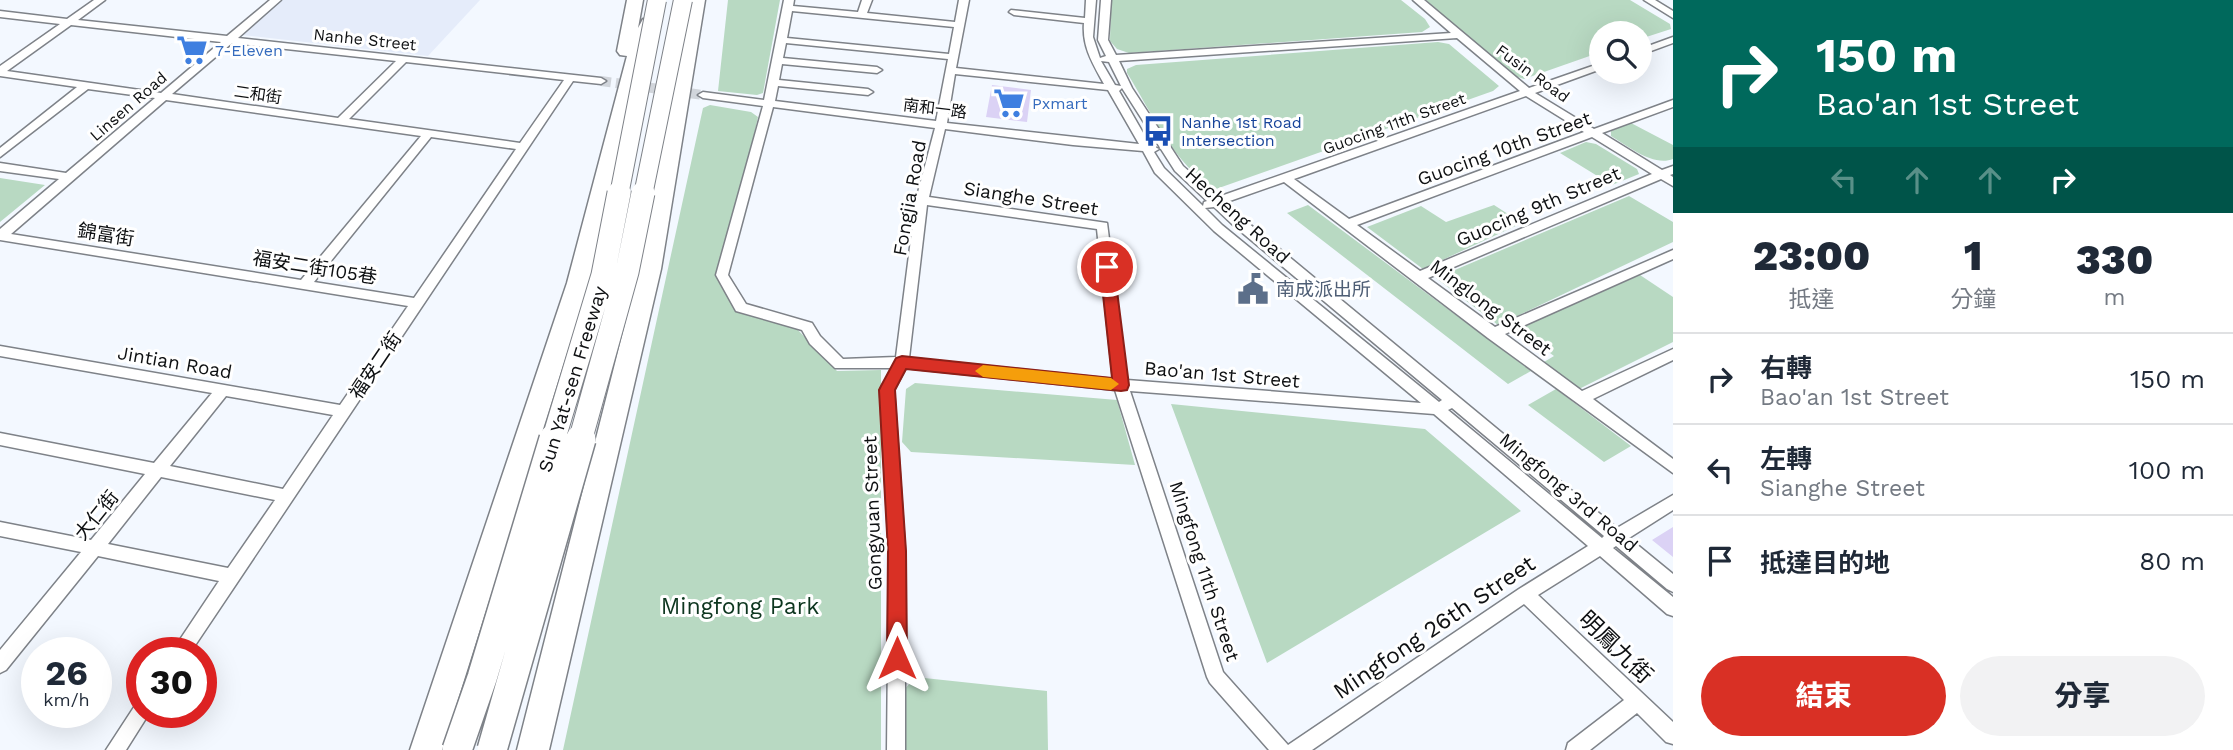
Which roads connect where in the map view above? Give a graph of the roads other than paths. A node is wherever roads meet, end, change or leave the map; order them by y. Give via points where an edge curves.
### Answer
1 (100, 0) edge
2 (276, 0) edge
3 (697, 0) edge
4 (867, 0) edge
5 (964, 0) edge
6 (1091, 0) edge
7 (1106, 0) edge
8 (1418, 0) edge
9 (1649, 0) edge
10 (649, 2) edge
11 (789, 4) edge
12 (681, 9) edge
13 (1014, 12) dead end
14 (0, 14) edge
15 (862, 14) junction
16 (1673, 15) edge
17 (1090, 21) junction
18 (69, 22) junction
19 (958, 25) junction
20 (1457, 35) junction
21 (229, 40) junction
22 (782, 40) junction
23 (1673, 40) edge
24 (1652, 48) edge
25 (953, 57) junction
26 (404, 59) junction
27 (1095, 60) junction
28 (1112, 60) junction
29 (778, 61) junction
30 (877, 70) dead end
31 (1589, 70) edge
32 (951, 71) junction
33 (0, 72) edge
34 (570, 78) junction
35 (601, 81) tunnel mouth
36 (773, 82) junction
37 (86, 85) junction
38 (1110, 88) junction
39 (1127, 88) junction
40 (868, 92) dead end
41 (1527, 92) junction
42 (703, 95) tunnel mouth
43 (163, 96) junction
44 (769, 103) junction
45 (1673, 103) edge
46 (345, 122) junction
47 (941, 124) junction
48 (429, 134) junction
49 (1593, 134) junction
50 (524, 147) junction
51 (1163, 147) junction
52 (1147, 150) junction
53 (0, 153) edge
54 (0, 166) edge
55 (1667, 173) edge
56 (69, 177) junction
57 (1286, 178) junction
58 (1673, 182) edge
59 (922, 200) junction
60 (1216, 203) junction
61 (1196, 208) junction
62 (1348, 224) junction
63 (0, 236) edge
64 (1673, 254) edge
65 (206, 269) joint
66 (650, 269) junction
67 (1418, 277) junction
68 (304, 285) junction
69 (418, 303) junction
70 (1493, 334) junction
71 (0, 351) edge
72 (1673, 354) edge
73 (902, 362) junction
74 (1121, 385) junction
75 (223, 390) junction
76 (1582, 398) junction
77 (1453, 402) junction
78 (1437, 408) junction
79 (344, 411) junction
80 (0, 439) edge
81 (1673, 467) edge
82 (160, 470) junction
83 (287, 496) junction
84 (1673, 502) edge
85 (0, 529) edge
86 (1616, 536) junction
87 (97, 547) junction
88 (1601, 547) junction
89 (233, 576) junction
90 (1673, 584) edge
91 (1525, 594) junction
92 (1673, 608) edge
93 (565, 617) junction
94 (191, 637) edge
95 (0, 664) edge
96 (1637, 701) junction
97 (130, 728) edge
98 (1673, 735) edge
99 (115, 750) edge
100 (426, 750) edge
101 (457, 750) edge
102 (492, 750) edge
103 (515, 750) edge
104 (533, 750) edge
105 (896, 750) edge
106 (1280, 750) edge
107 (1296, 750) edge
108 (1575, 750) edge

1 - 18 street
2 - 21 street, Linsen Road
3 - 66 highway
4 - 15 street
5 - 19 street, Fongjia Road
6 - 17 street, Hecheng Road
7 - 28 street, Hecheng Road via 1103,40
8 - 20 street, Fusin Road
9 - 16 street
10 - 100 highway via 578,283
10 - 101 highway, Sun Yat-sen Freeway, bridge via 603,275
11 - 15 street
11 - 22 street, Bao'an 1st Street
12 - 66 highway via 683,46
12 - 102 highway, Sun Yat-sen Freeway, bridge via 626,272
13 - 17 street
14 - 18 street, Nanhe Street
15 - 19 street
17 - 27 street, Hecheng Road via 1088,37
18 - 21 street, Nanhe Street
18 - 33 street
19 - 25 street, Fongjia Road
20 - 28 street
20 - 41 street, Fusin Road
21 - 26 street, Nanhe Street
21 - 43 street, Linsen Road
22 - 25 street
22 - 29 street, Bao'an 1st Street
23 - 24 street
25 - 32 street, Fongjia Road
26 - 34 street, Nanhe Street
26 - 46 street
27 - 28 street
27 - 38 street, Hecheng Road
28 - 39 street, Hecheng Road
29 - 30 street
29 - 36 street, Bao'an 1st Street
31 - 41 street, Guocing 11th Street
32 - 38 street
32 - 47 street, Fongjia Road
33 - 37 street, 二和街
34 - 35 street, Nanhe Street
34 - 50 street, 福安二街
36 - 40 street
36 - 44 street, Bao'an 1st Street
37 - 43 street, 二和街
37 - 53 street
38 - 39 street
38 - 52 street, Hecheng Road
39 - 51 street, Hecheng Road
41 - 49 street, Fusin Road
41 - 57 street, Guocing 11th Street
42 - 44 street, 南和一路
43 - 46 street, 二和街
43 - 56 street, Linsen Road
44 - 47 street, 南和一路
44 - 73 street, Bao'an 1st Street via 722,275 741,308 807,326 815,341 840,364
45 - 49 street, Guocing 10th Street
46 - 48 street, 二和街
47 - 52 street, 南和一路
47 - 59 street, Fongjia Road
48 - 50 street, 二和街
48 - 68 street
49 - 55 street, Fusin Road
49 - 62 street, Guocing 10th Street
50 - 69 street, 福安二街
51 - 52 street, 南和一路
51 - 60 street, Hecheng Road
52 - 61 street, Hecheng Road via 1159,170
54 - 56 street
55 - 58 street, Fusin Road
55 - 67 street, Guocing 9th Street
56 - 63 street, Linsen Road
57 - 60 street, Guocing 11th Street
57 - 62 street, Minglong Street
59 - 73 street, Fongjia Road
59 - 74 street, Sianghe Street via 1103,226
60 - 61 street, Guocing 11th Street
60 - 77 street, Hecheng Road
61 - 78 street, Hecheng Road
62 - 67 street, Minglong Street
63 - 65 street, 錦富街
64 - 70 street
65 - 68 street, 福安二街105巷
66 - 93 highway
67 - 70 street, Minglong Street
68 - 69 street, 福安二街105巷
69 - 79 street, 福安二街
70 - 76 street, Minglong Street
71 - 75 street, Jintian Road
72 - 76 street
73 - 74 street, Bao'an 1st Street
73 - 105 street, Gongyuan Street via 887,390 897,551
74 - 78 street, Bao'an 1st Street
74 - 106 street, Mingfong 11th Street via 1216,677
75 - 79 street, Jintian Road
75 - 82 street, 大仁街
76 - 81 street, Minglong Street
77 - 78 street, Bao'an 1st Street
77 - 86 street, Mingfong 3rd Road
78 - 88 street, Mingfong 3rd Road
79 - 83 street, 福安二街
80 - 82 street
82 - 83 street
82 - 87 street, 大仁街
83 - 89 street, 福安二街
84 - 86 street, Mingfong 26th Street
85 - 87 street
86 - 88 street, Mingfong 26th Street
86 - 90 street, Mingfong 3rd Road
87 - 89 street
87 - 95 street, 大仁街
88 - 91 street, Mingfong 26th Street
88 - 92 street, Mingfong 3rd Road
89 - 94 street, 福安二街
91 - 96 street, 明鳳九街
91 - 107 street, Mingfong 26th Street
93 - 103 highway
93 - 104 highway
96 - 98 street, 明鳳九街
96 - 108 street
97 - 99 street

